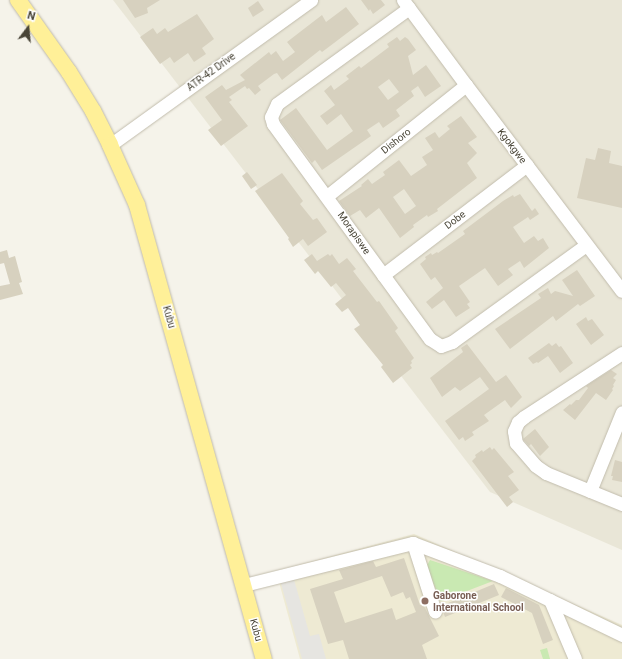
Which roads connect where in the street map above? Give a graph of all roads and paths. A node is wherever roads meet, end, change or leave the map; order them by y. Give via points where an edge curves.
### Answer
1 (18, 0) edge
2 (309, 0) edge
3 (406, 4) edge
4 (466, 85) junction
5 (110, 145) junction
6 (527, 166) junction
7 (327, 196) junction
8 (586, 245) junction
9 (383, 275) junction
10 (622, 291) edge
11 (622, 353) edge
12 (622, 412) edge
13 (590, 491) junction
14 (622, 504) edge
15 (413, 544) junction
16 (244, 585) junction
17 (550, 600) junction
18 (435, 612) dead end
19 (622, 635) edge
20 (264, 659) edge
21 (575, 659) edge

1 - 5 main road, Kubu via 69,72
2 - 5 street, ATR-42 Drive
3 - 4 street, Kgokgwe
3 - 7 street, Morapiswe via 274,108 271,117 273,124
4 - 6 street, Kgokgwe
4 - 7 street, Dishoro
5 - 16 main road, Kubu via 137,205
6 - 8 street, Kgokgwe
6 - 9 street, Dobe
7 - 9 street, Morapiswe
8 - 9 street, Morapiswe via 452,342 441,346 430,339
8 - 10 street, Kgokgwe
11 - 13 street via 524,417 518,422 514,432 516,443 536,466 546,473
12 - 13 street
13 - 14 street
15 - 16 street
15 - 17 street via 500,576
15 - 18 street
16 - 20 main road, Kubu
17 - 19 street
17 - 21 street

